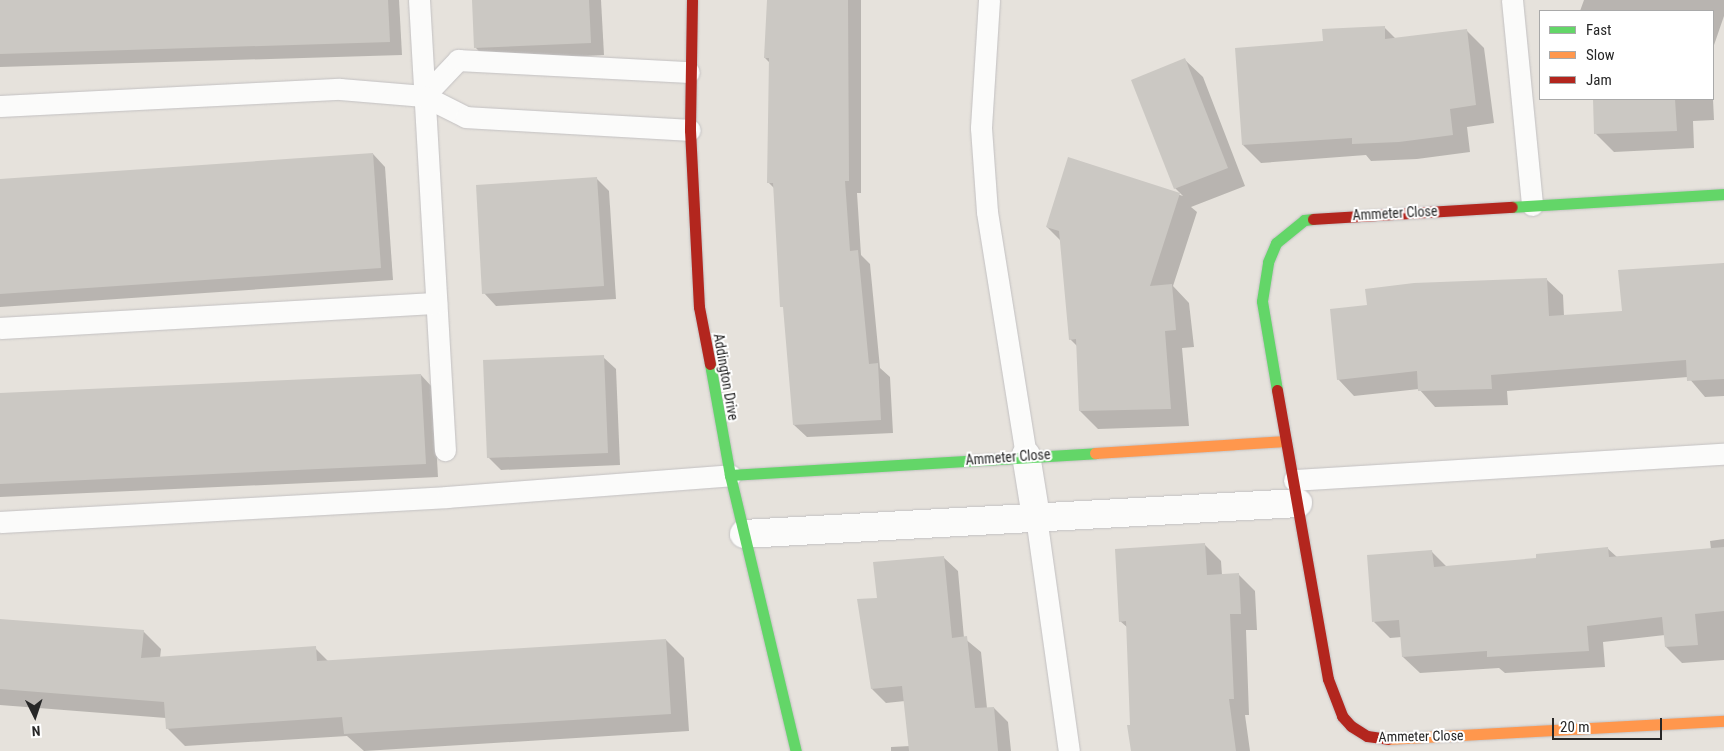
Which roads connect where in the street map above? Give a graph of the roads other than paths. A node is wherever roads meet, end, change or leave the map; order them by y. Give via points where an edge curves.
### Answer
1 (419, 0) edge
2 (692, 0) edge
3 (989, 0) edge
4 (1512, 0) edge
5 (689, 72) junction
6 (424, 96) junction
7 (0, 106) edge
8 (690, 130) junction
9 (1724, 194) edge
10 (1532, 205) junction
11 (436, 302) junction
12 (0, 328) edge
13 (1286, 441) junction
14 (445, 450) dead end
15 (1724, 454) edge
16 (1026, 455) junction
17 (730, 475) junction
18 (1296, 492) junction
19 (1036, 517) junction
20 (0, 522) edge
21 (744, 534) junction
22 (1724, 721) edge
23 (796, 751) edge
24 (1069, 751) edge

1 - 6 lane
2 - 5 street, Addington Drive
3 - 16 lane via 981,128 987,212
4 - 10 lane
5 - 6 lane via 458,60
5 - 8 street, Addington Drive
6 - 7 lane via 340,89
6 - 8 lane via 466,117
6 - 11 lane
8 - 17 street, Addington Drive via 699,307
9 - 10 street, Ammeter Close
10 - 13 street, Ammeter Close via 1322,217 1304,220 1287,231 1276,242 1268,262 1262,301
11 - 12 lane
11 - 14 lane
13 - 16 street, Ammeter Close
13 - 18 street, Ammeter Close
15 - 18 lane
16 - 17 street, Ammeter Close
16 - 19 street
17 - 20 lane via 448,497
17 - 21 street, Addington Drive
18 - 19 street
18 - 22 street, Ammeter Close via 1328,679 1342,716 1367,736 1408,739
19 - 21 street
19 - 24 lane
21 - 23 street, Addington Drive

